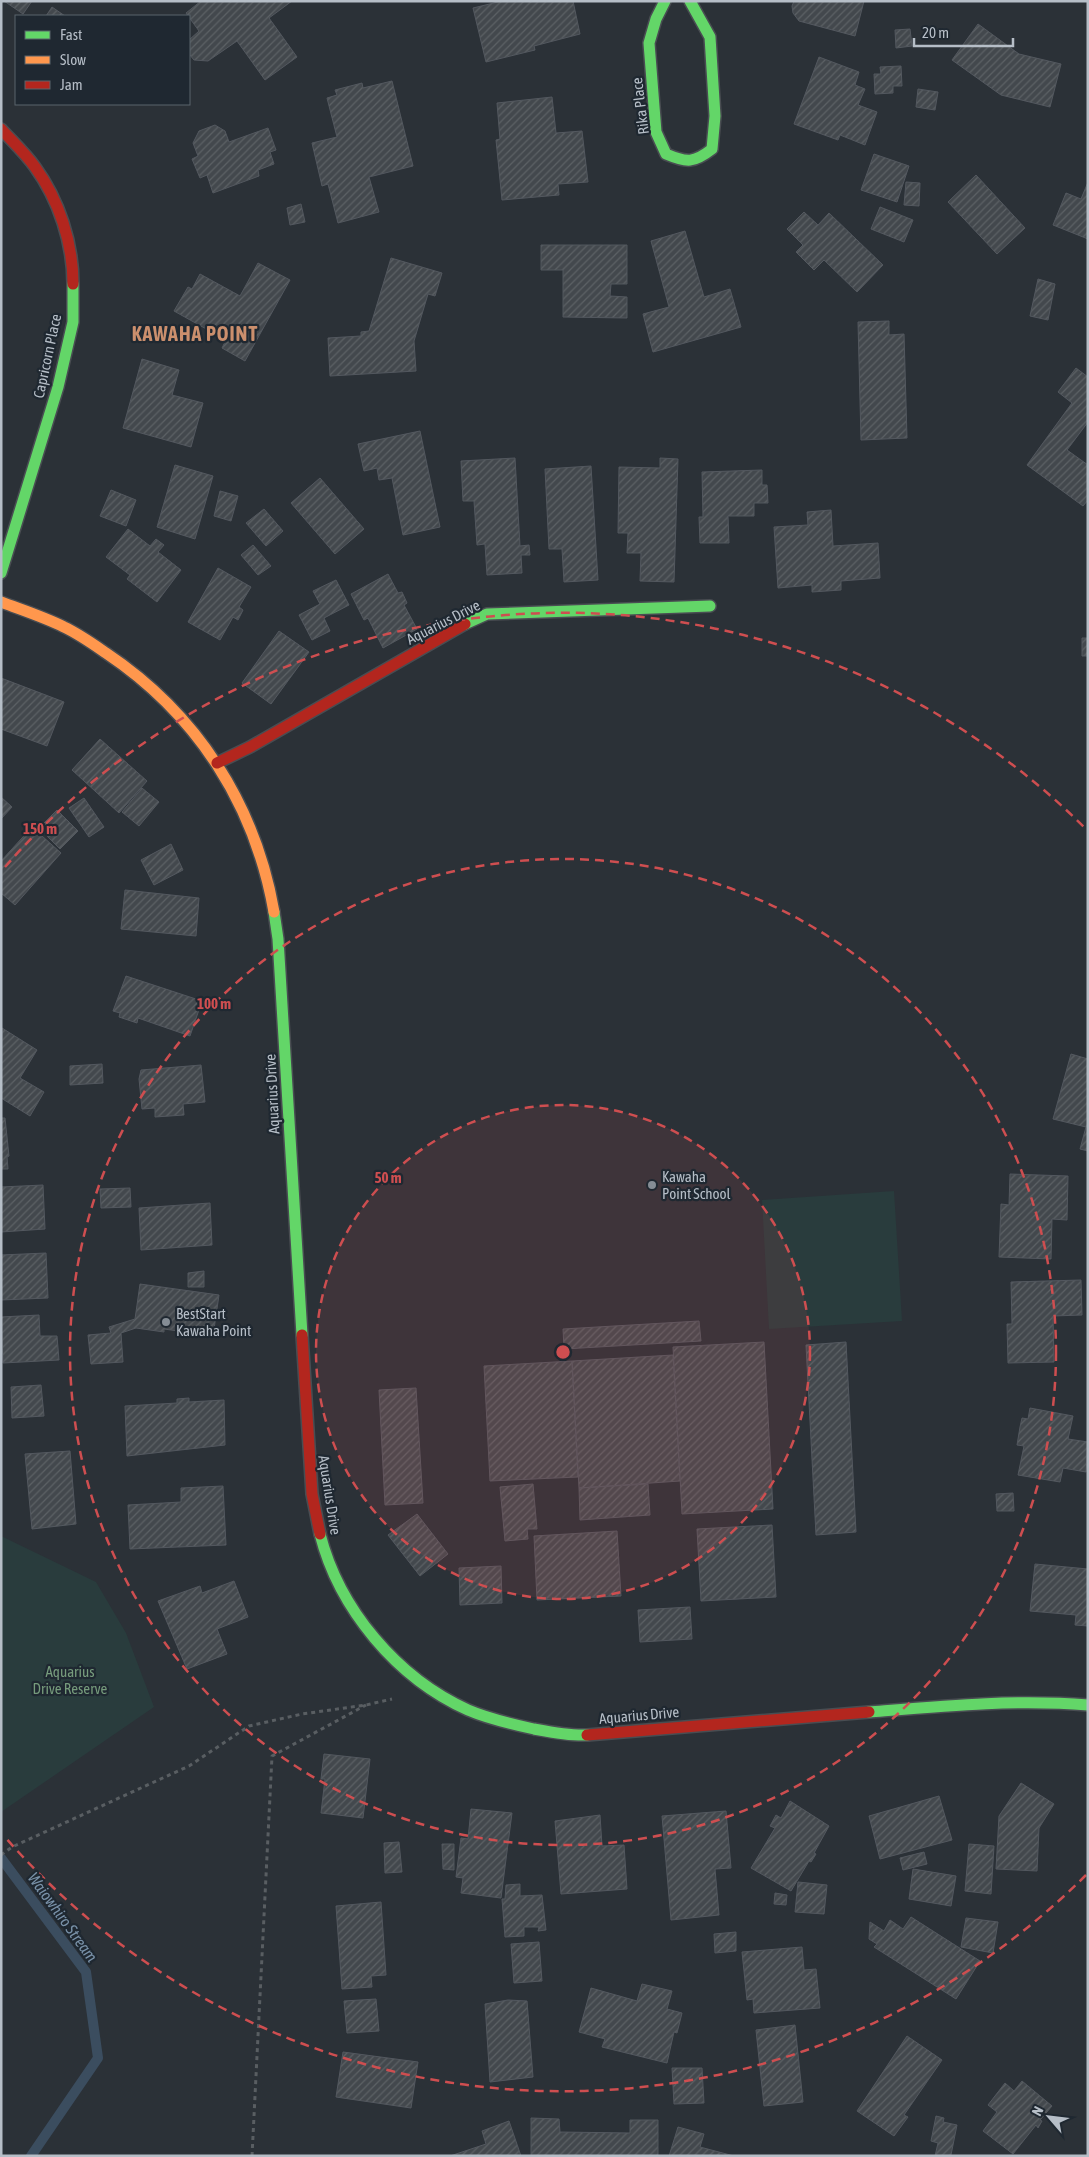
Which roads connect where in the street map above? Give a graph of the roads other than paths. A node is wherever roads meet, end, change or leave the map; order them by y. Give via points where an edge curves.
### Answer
1 (665, 1) edge
2 (690, 1) edge
3 (1, 130) edge
4 (1, 573) edge
5 (1, 602) edge
6 (710, 606) dead end
7 (216, 763) junction
8 (1088, 1705) edge

1 - 2 street, Rika Place via 649,43 656,132 666,154 684,161 698,160 712,149 715,116 710,37
3 - 4 street, Capricorn Place via 35,168 61,215 72,263 73,322 58,387
5 - 7 street, Aquarius Drive via 66,628 117,659 155,692
6 - 7 street, Aquarius Drive via 487,614
7 - 8 street, Aquarius Drive via 239,800 258,845 271,888 278,939 307,1443 320,1536 336,1578 356,1613 402,1667 459,1706 491,1719 532,1730 582,1735 972,1703

